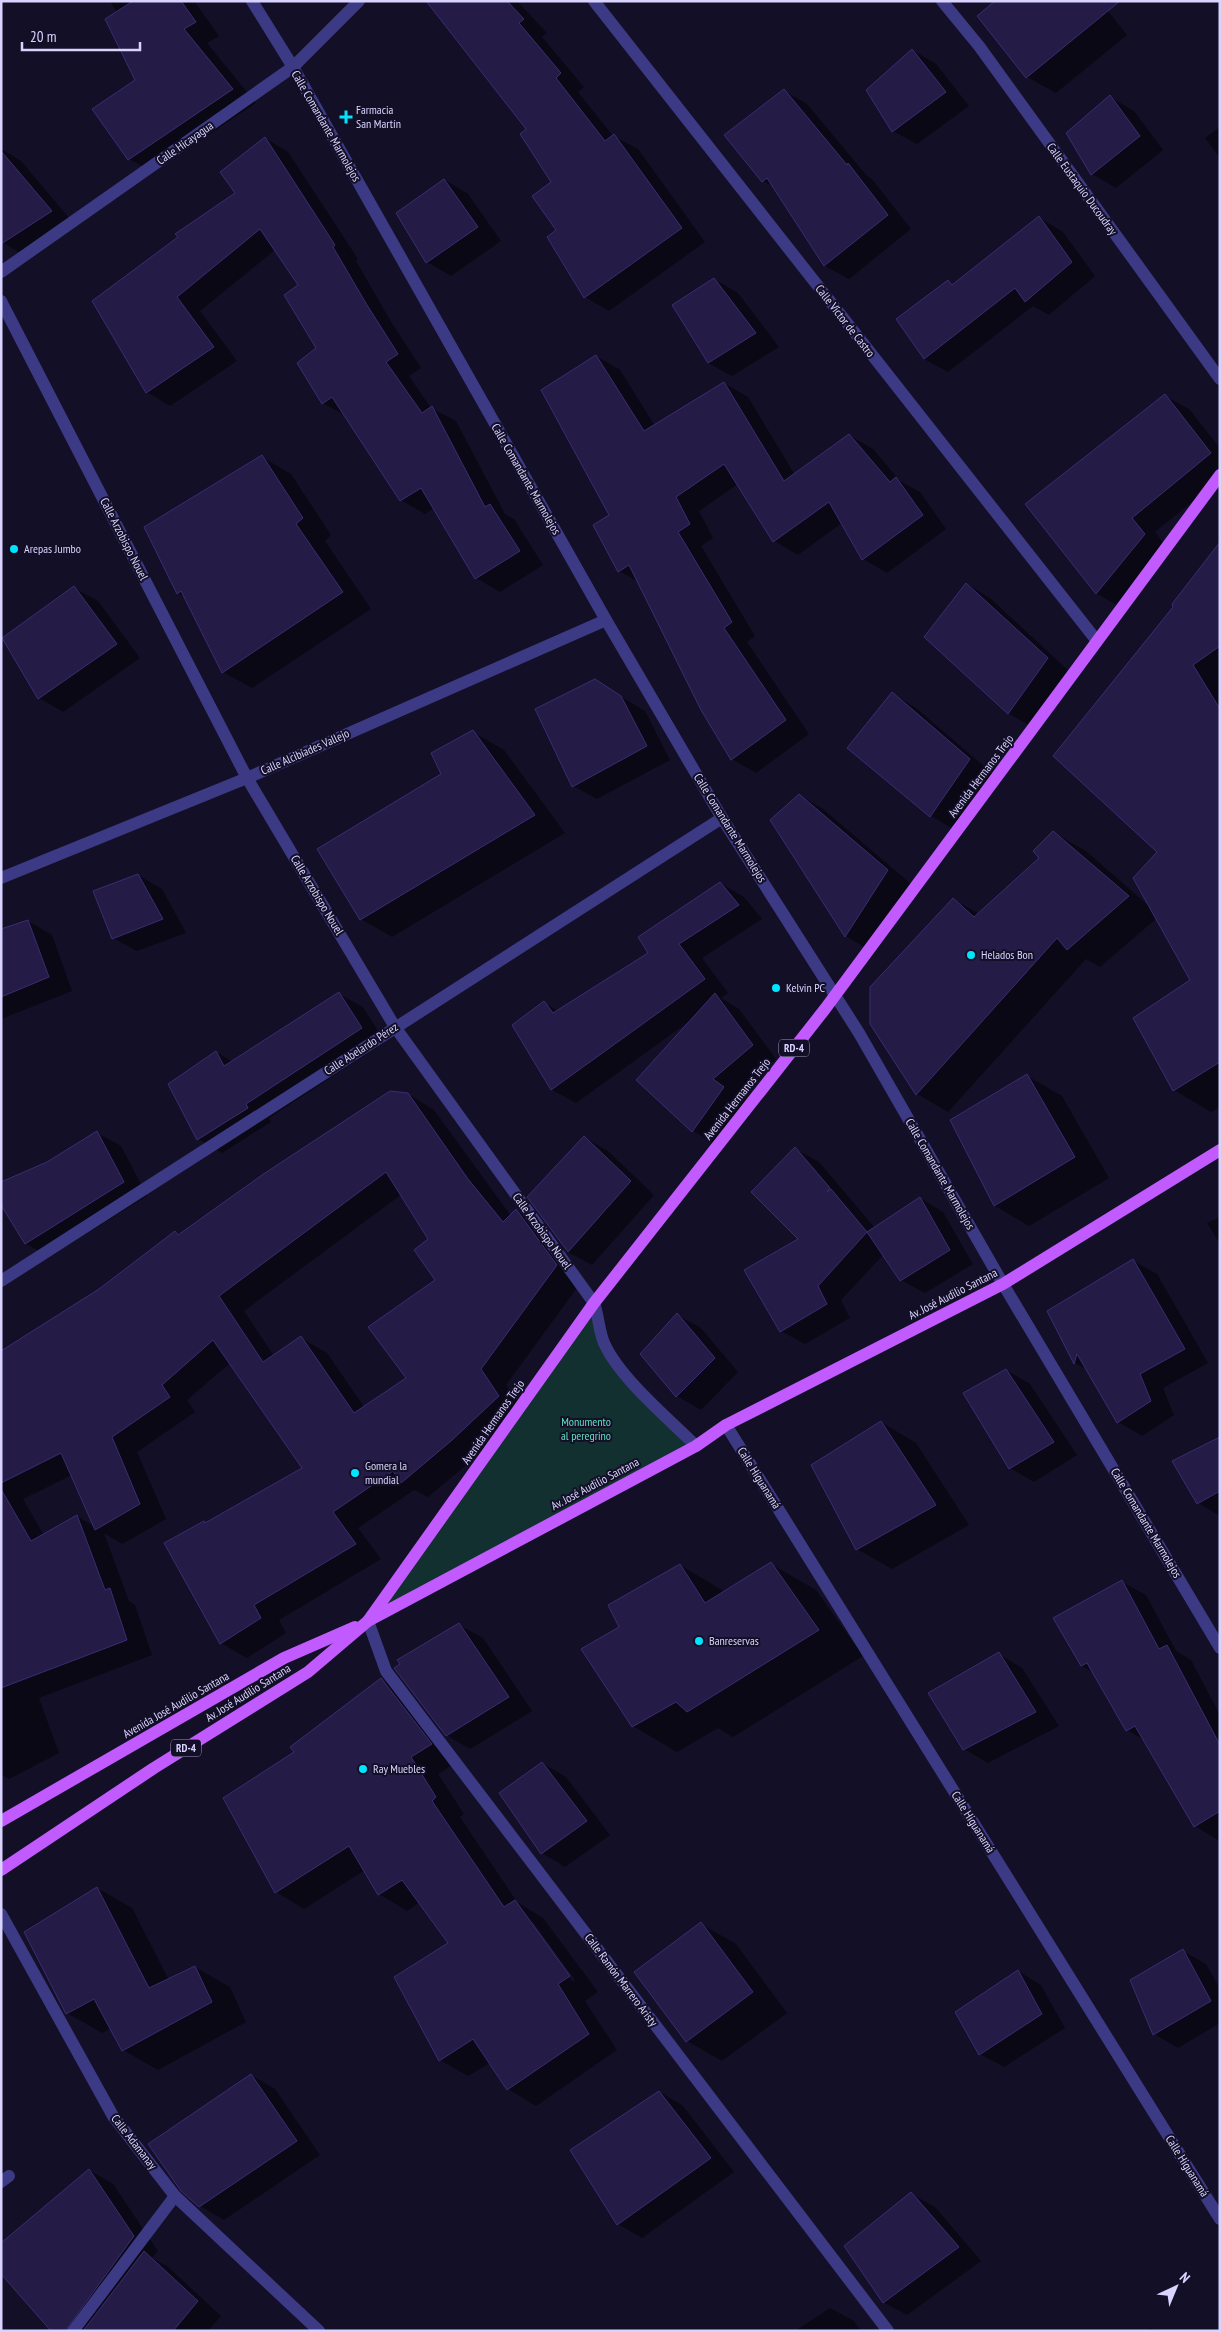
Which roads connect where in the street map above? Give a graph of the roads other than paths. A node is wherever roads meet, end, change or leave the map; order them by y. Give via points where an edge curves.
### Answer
1 (252, 1) edge
2 (359, 1) edge
3 (594, 1) edge
4 (942, 1) edge
5 (293, 67) junction
6 (1, 272) edge
7 (1, 301) edge
8 (1220, 378) edge
9 (1220, 475) edge
10 (606, 620) junction
11 (1097, 641) junction
12 (247, 778) junction
13 (722, 818) junction
14 (1, 878) edge
15 (836, 994) junction
16 (395, 1027) junction
17 (1220, 1150) edge
18 (1, 1281) edge
19 (1003, 1284) junction
20 (594, 1304) junction
21 (726, 1425) junction
22 (696, 1446) junction
23 (368, 1621) junction
24 (1220, 1648) edge
25 (1, 1821) edge
26 (1, 1870) edge
27 (1, 1914) edge
28 (175, 2196) junction
29 (1220, 2219) edge
30 (72, 2331) edge
31 (319, 2331) edge
32 (888, 2331) edge

1 - 5 street, Calle Comandante Marmolejos
2 - 5 street, Calle Hicayagua
3 - 11 street, Calle Víctor de Castro
4 - 8 street, Calle Eustaquio Ducoudray via 979,46
5 - 6 street, Calle Hicayagua
5 - 10 street, Calle Comandante Marmolejos
7 - 12 street, Calle Arzobispo Nouel
9 - 11 main road, Avenida Hermanos Trejo / RD-4
10 - 12 street, Calle Alcibíades Vallejo
10 - 13 street, Calle Comandante Marmolejos
11 - 15 main road, Avenida Hermanos Trejo / RD-4
12 - 14 street, Calle Alcibíades Vallejo
12 - 16 street, Calle Arzobispo Nouel
13 - 15 street, Calle Comandante Marmolejos
13 - 16 street, Calle Abelardo Pérez
15 - 19 street, Calle Comandante Marmolejos
15 - 20 main road, Avenida Hermanos Trejo / RD-4
16 - 18 street, Calle Abelardo Pérez
16 - 20 street, Calle Arzobispo Nouel
17 - 19 main road, Av. José Audilio Santana
19 - 21 main road, Av. José Audilio Santana
19 - 24 street, Calle Comandante Marmolejos
20 - 22 street, Calle Arzobispo Nouel via 604,1343 617,1366
20 - 23 main road, Avenida Hermanos Trejo / RD-4
21 - 22 main road, Av. José Audilio Santana
21 - 29 street, Calle Higuanamá
22 - 23 main road, Av. José Audilio Santana
23 - 25 main road, Avenida José Audilio Santana / RD-4 via 284,1658
23 - 26 main road, Av. José Audilio Santana / RD-4 via 308,1672 154,1768
23 - 32 street, Calle Ramón Marrero Aristy via 386,1671
27 - 28 street, Calle Adamanay via 108,2108
28 - 30 street
28 - 31 street, Calle Adamanay

